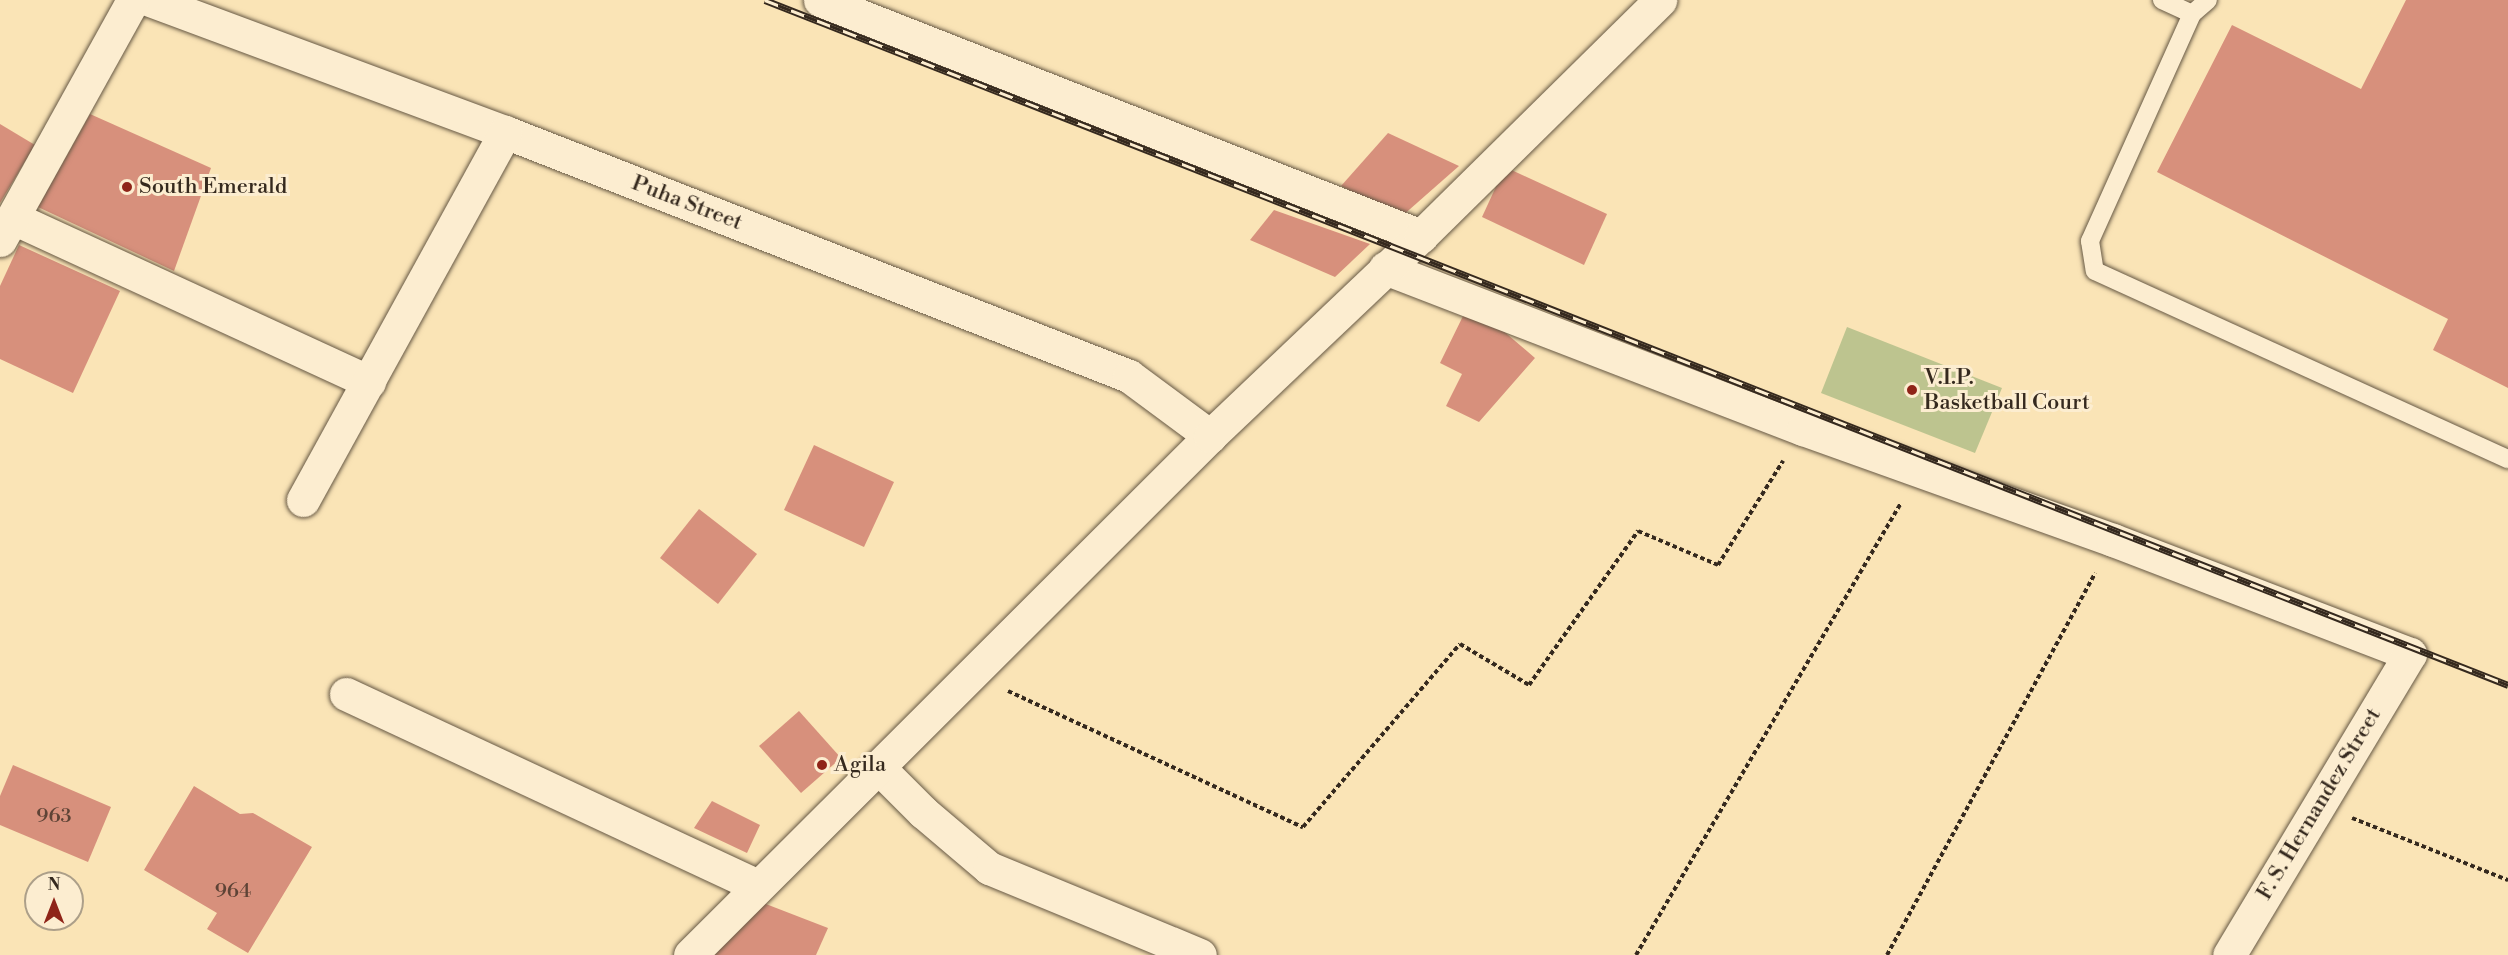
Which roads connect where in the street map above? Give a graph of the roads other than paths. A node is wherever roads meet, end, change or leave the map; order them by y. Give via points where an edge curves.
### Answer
1 (133, 0) edge
2 (150, 0) edge
3 (820, 0) edge
4 (1660, 0) edge
5 (2162, 0) edge
6 (2208, 0) edge
7 (2192, 14) junction
8 (505, 132) junction
9 (6, 229) edge
10 (1421, 236) junction
11 (1385, 268) junction
12 (369, 382) junction
13 (1210, 436) junction
14 (2508, 459) edge
15 (303, 500) dead end
16 (346, 694) dead end
17 (878, 767) junction
18 (756, 885) junction
19 (690, 955) edge
20 (1200, 955) edge
21 (2229, 955) edge

1 - 9 street
2 - 8 street, Puha Street
3 - 10 street
4 - 10 street
5 - 7 lane
6 - 7 lane
7 - 14 lane via 2090,241 2095,271
8 - 12 street
8 - 13 street, Puha Street via 1129,376
9 - 12 street
10 - 11 street
11 - 13 street
11 - 21 street, F. S. Hernandez Street via 1803,429 2113,540 2410,654
12 - 15 street
13 - 17 street
16 - 18 street
17 - 18 street
17 - 20 street via 989,868
18 - 19 street

